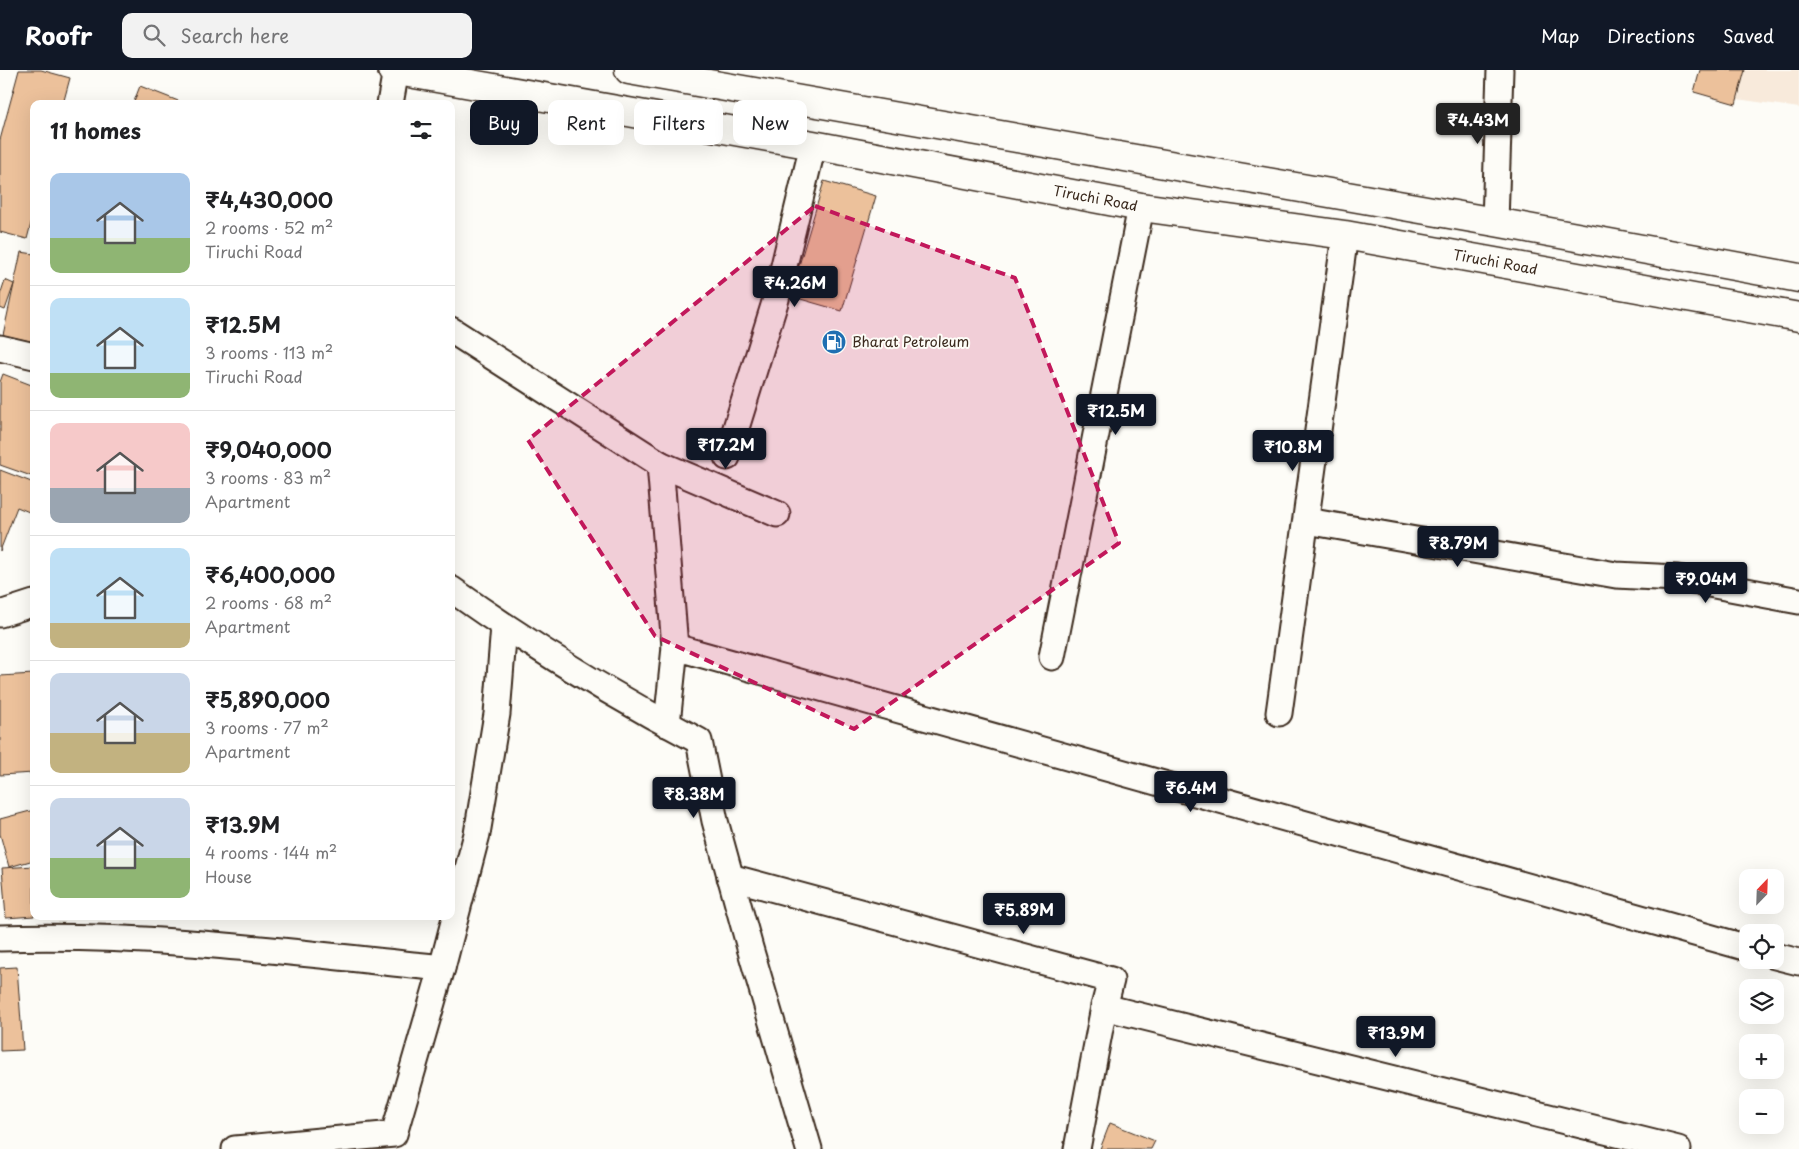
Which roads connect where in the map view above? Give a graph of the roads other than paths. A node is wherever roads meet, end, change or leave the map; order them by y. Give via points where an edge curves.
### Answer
1 (394, 70) edge
2 (629, 70) edge
3 (1500, 70) edge
4 (390, 100) edge
5 (813, 144) junction
6 (1141, 207) junction
7 (1495, 222) junction
8 (1344, 235) junction
9 (1799, 278) edge
10 (1799, 317) edge
11 (455, 333) edge
12 (0, 348) edge
13 (30, 355) edge
14 (727, 457) dead end
15 (660, 464) junction
16 (777, 514) dead end
17 (1307, 521) junction
18 (455, 592) edge
19 (1799, 601) edge
20 (30, 604) edge
21 (0, 614) edge
22 (504, 626) junction
23 (675, 648) junction
24 (1052, 657) dead end
25 (1279, 713) dead end
26 (666, 724) junction
27 (730, 877) junction
28 (455, 920) edge
29 (455, 920) edge
30 (0, 938) edge
31 (1739, 945) edge
32 (1784, 958) edge
33 (1799, 962) edge
34 (442, 968) junction
35 (1104, 1007) junction
36 (1599, 1139) edge
37 (394, 1142) edge
38 (235, 1149) edge
39 (810, 1149) edge
40 (1077, 1149) edge
41 (1678, 1149) edge

1 - 4 street
1 - 5 highway, Tiruchi Road
2 - 7 highway
3 - 7 street
5 - 6 highway, Tiruchi Road
5 - 14 street via 776,299
6 - 8 highway, Tiruchi Road
6 - 24 street
7 - 9 highway
8 - 10 highway, Tiruchi Road
8 - 17 street
11 - 15 street
12 - 13 street
15 - 16 street
15 - 23 street
17 - 19 street via 1616,576 1677,578
17 - 25 street
18 - 22 street
20 - 21 street
22 - 26 street
22 - 28 street via 498,714 478,834
23 - 26 street
23 - 31 street
26 - 27 street via 698,741
27 - 35 street via 1111,980
27 - 39 street
29 - 34 street
30 - 34 street via 52,936 208,944
32 - 33 street
34 - 37 street
35 - 36 street
35 - 40 street
36 - 41 street
37 - 38 street

